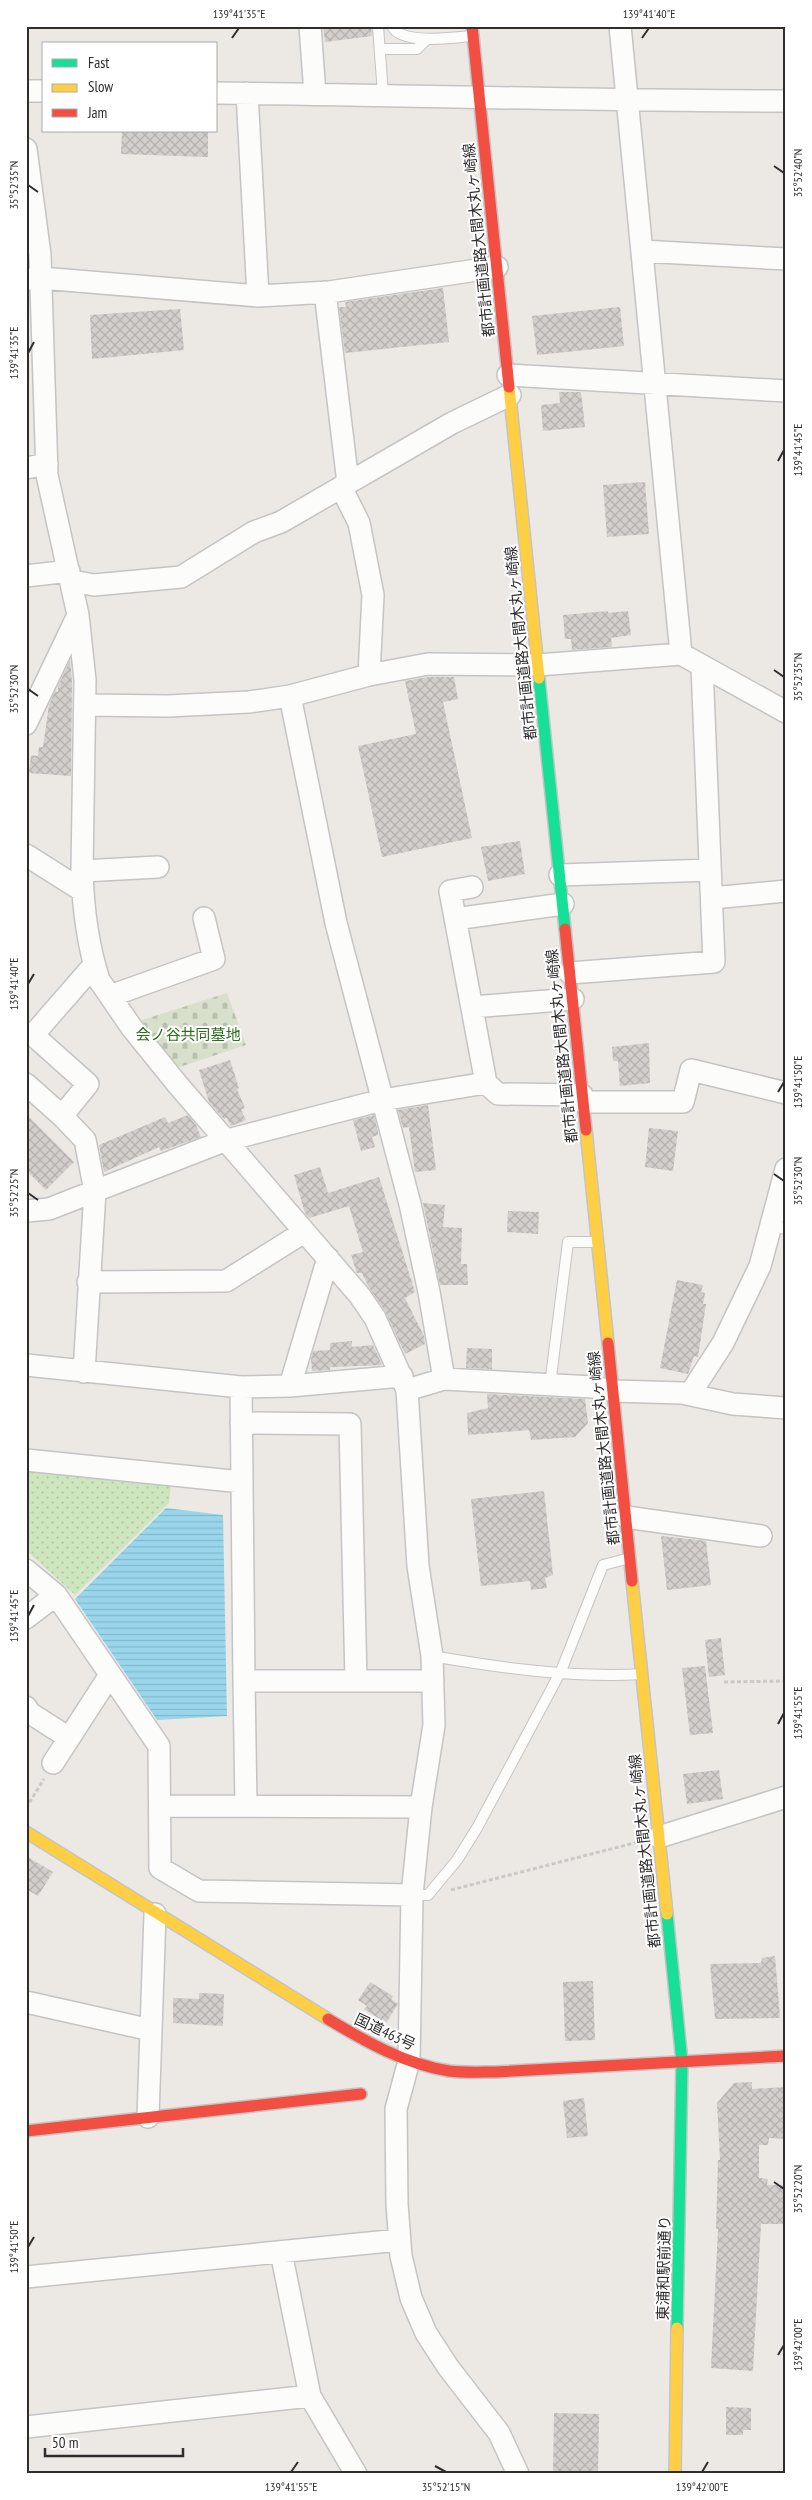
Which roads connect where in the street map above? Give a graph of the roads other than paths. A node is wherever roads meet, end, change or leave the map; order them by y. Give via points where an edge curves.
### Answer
1 (310, 26) edge
2 (378, 26) edge
3 (392, 26) edge
4 (620, 26) edge
5 (473, 31) edge
6 (426, 40) junction
7 (380, 48) junction
8 (26, 91) edge
9 (42, 92) edge
10 (218, 93) edge
11 (247, 94) junction
12 (315, 94) junction
13 (384, 95) junction
14 (479, 96) junction
15 (628, 101) junction
16 (786, 101) edge
17 (26, 149) edge
18 (642, 251) junction
19 (786, 259) edge
20 (497, 267) junction
21 (34, 279) edge
22 (324, 292) junction
23 (258, 296) junction
24 (655, 382) junction
25 (509, 385) junction
26 (786, 391) edge
27 (37, 466) edge
28 (344, 485) junction
29 (26, 576) edge
30 (70, 576) junction
31 (78, 615) junction
32 (681, 654) junction
33 (538, 665) junction
34 (702, 666) junction
35 (369, 674) junction
36 (290, 696) junction
37 (86, 705) junction
38 (786, 712) edge
39 (26, 724) edge
40 (26, 855) edge
41 (158, 868) dead end
42 (710, 870) junction
43 (560, 875) junction
44 (82, 881) junction
45 (472, 886) dead end
46 (786, 891) edge
47 (712, 898) junction
48 (563, 904) junction
49 (204, 918) dead end
50 (455, 919) junction
51 (94, 966) junction
52 (570, 973) junction
53 (110, 996) junction
54 (572, 999) junction
55 (472, 1007) junction
56 (30, 1038) edge
57 (486, 1083) junction
58 (26, 1084) edge
59 (786, 1093) edge
60 (583, 1098) junction
61 (382, 1100) junction
62 (62, 1116) junction
63 (224, 1141) junction
64 (785, 1176) edge
65 (95, 1191) junction
66 (26, 1211) edge
67 (778, 1227) edge
68 (304, 1232) junction
69 (597, 1242) junction
70 (328, 1258) junction
71 (88, 1282) junction
72 (26, 1366) edge
73 (84, 1372) junction
74 (444, 1380) junction
75 (405, 1383) junction
76 (550, 1385) junction
77 (290, 1386) junction
78 (241, 1387) junction
79 (614, 1391) junction
80 (690, 1394) junction
81 (786, 1408) edge
82 (241, 1423) junction
83 (26, 1460) edge
84 (242, 1482) junction
85 (626, 1518) junction
86 (761, 1536) dead end
87 (630, 1558) junction
88 (26, 1570) edge
89 (56, 1595) junction
90 (26, 1618) edge
91 (432, 1656) junction
92 (561, 1671) junction
93 (110, 1674) junction
94 (643, 1674) junction
95 (244, 1681) junction
96 (433, 1681) junction
97 (356, 1682) junction
98 (26, 1707) edge
99 (69, 1738) junction
100 (53, 1763) road end
101 (786, 1797) edge
102 (160, 1806) junction
103 (246, 1806) junction
104 (421, 1807) junction
105 (26, 1832) edge
106 (659, 1837) junction
107 (420, 1895) junction
108 (155, 1914) junction
109 (26, 2002) edge
110 (151, 2030) junction
111 (786, 2056) edge
112 (409, 2061) junction
113 (682, 2062) junction
114 (360, 2094) dead end
115 (148, 2117) junction
116 (26, 2131) edge
117 (399, 2240) junction
118 (281, 2252) junction
119 (26, 2277) edge
120 (310, 2396) junction
121 (26, 2427) edge
122 (356, 2474) edge
123 (518, 2474) edge
124 (675, 2474) edge

1 - 12 street
2 - 7 lane
3 - 6 lane via 398,34
4 - 15 street
5 - 6 lane
5 - 14 main road, 都市計画道路大間木丸ヶ崎線
6 - 7 lane via 417,49
7 - 13 lane
8 - 9 street
10 - 11 street
11 - 12 street
11 - 23 street
12 - 13 street
13 - 14 street
14 - 15 street
14 - 20 main road, 都市計画道路大間木丸ヶ崎線
15 - 16 street
15 - 18 street
17 - 21 street via 40,255
18 - 19 street
18 - 24 street
20 - 22 street
20 - 25 main road, 都市計画道路大間木丸ヶ崎線
21 - 23 street
21 - 27 street
22 - 23 street
22 - 28 street
24 - 25 street
24 - 26 street
24 - 32 street
25 - 28 street via 452,423
25 - 33 main road, 都市計画道路大間木丸ヶ崎線
27 - 30 street via 47,475
28 - 30 street via 281,522 254,532 181,577 94,585
28 - 35 street via 359,523 373,595
29 - 30 street
30 - 31 street
31 - 37 street
31 - 39 street
32 - 33 street
32 - 34 street
33 - 35 street via 428,664
33 - 43 main road, 都市計画道路大間木丸ヶ崎線
34 - 38 street
34 - 42 street
35 - 36 street
36 - 37 street via 212,705
36 - 61 street via 336,923
37 - 44 street
40 - 44 street
41 - 44 street
42 - 43 street
42 - 47 street
43 - 48 main road, 都市計画道路大間木丸ヶ崎線
44 - 51 street
45 - 50 street via 450,891
46 - 47 street
47 - 52 street via 714,962
48 - 50 street
48 - 52 main road, 都市計画道路大間木丸ヶ崎線
49 - 53 street via 214,959
50 - 55 street
51 - 53 street
51 - 56 street
52 - 54 main road, 都市計画道路大間木丸ヶ崎線
53 - 63 street
54 - 55 street
54 - 60 main road, 都市計画道路大間木丸ヶ崎線
55 - 57 street
56 - 62 street via 88,1084
57 - 60 street via 498,1094
57 - 61 street
58 - 62 street
59 - 60 street via 691,1070 684,1102
60 - 69 main road, 都市計画道路大間木丸ヶ崎線
61 - 63 street
61 - 74 street via 410,1204
62 - 65 street via 85,1140
63 - 65 street
63 - 68 street
64 - 67 street
65 - 66 street via 49,1210
65 - 71 street
67 - 80 street via 723,1343
68 - 70 street
68 - 71 street via 226,1281
69 - 76 lane via 568,1242
69 - 79 main road, 都市計画道路大間木丸ヶ崎線
70 - 75 street via 368,1306
70 - 77 street
71 - 73 street
72 - 73 street
73 - 78 street
74 - 75 street
74 - 76 street
75 - 77 street
75 - 91 street via 418,1566
76 - 79 street
77 - 78 street
78 - 82 street
79 - 80 street
79 - 85 main road, 都市計画道路大間木丸ヶ崎線
80 - 81 street via 733,1404
82 - 84 street
82 - 97 street via 350,1424
83 - 84 street
84 - 95 street
85 - 86 street
85 - 87 main road, 都市計画道路大間木丸ヶ崎線
87 - 92 lane via 603,1564
87 - 94 main road, 都市計画道路大間木丸ヶ崎線
88 - 89 street
89 - 90 street
89 - 93 street
91 - 92 lane via 486,1665
91 - 96 street
92 - 94 lane via 600,1676
92 - 107 lane via 458,1860
93 - 99 street
93 - 102 street via 159,1746
94 - 106 main road, 都市計画道路大間木丸ヶ崎線
95 - 97 street
95 - 103 street
96 - 97 street
96 - 104 street via 434,1725
98 - 99 street via 30,1713
99 - 100 street
101 - 106 street
102 - 103 street
102 - 107 street via 160,1868 199,1891
103 - 104 street
104 - 107 street
105 - 108 main road, 国道463号
106 - 113 main road, 都市計画道路大間木丸ヶ崎線
107 - 112 street
108 - 110 street
108 - 112 main road, 国道463号 via 360,2039
109 - 110 street
110 - 115 street
111 - 113 main road, 国道463号
112 - 113 main road, 国道463号 via 450,2071 496,2072
112 - 117 street via 396,2109
113 - 124 main road, 東浦和駅前通り
114 - 115 main road
115 - 116 main road
117 - 118 street
117 - 123 street via 406,2279 420,2322 444,2362 500,2434
118 - 119 street
118 - 120 street
120 - 121 street
120 - 122 street

